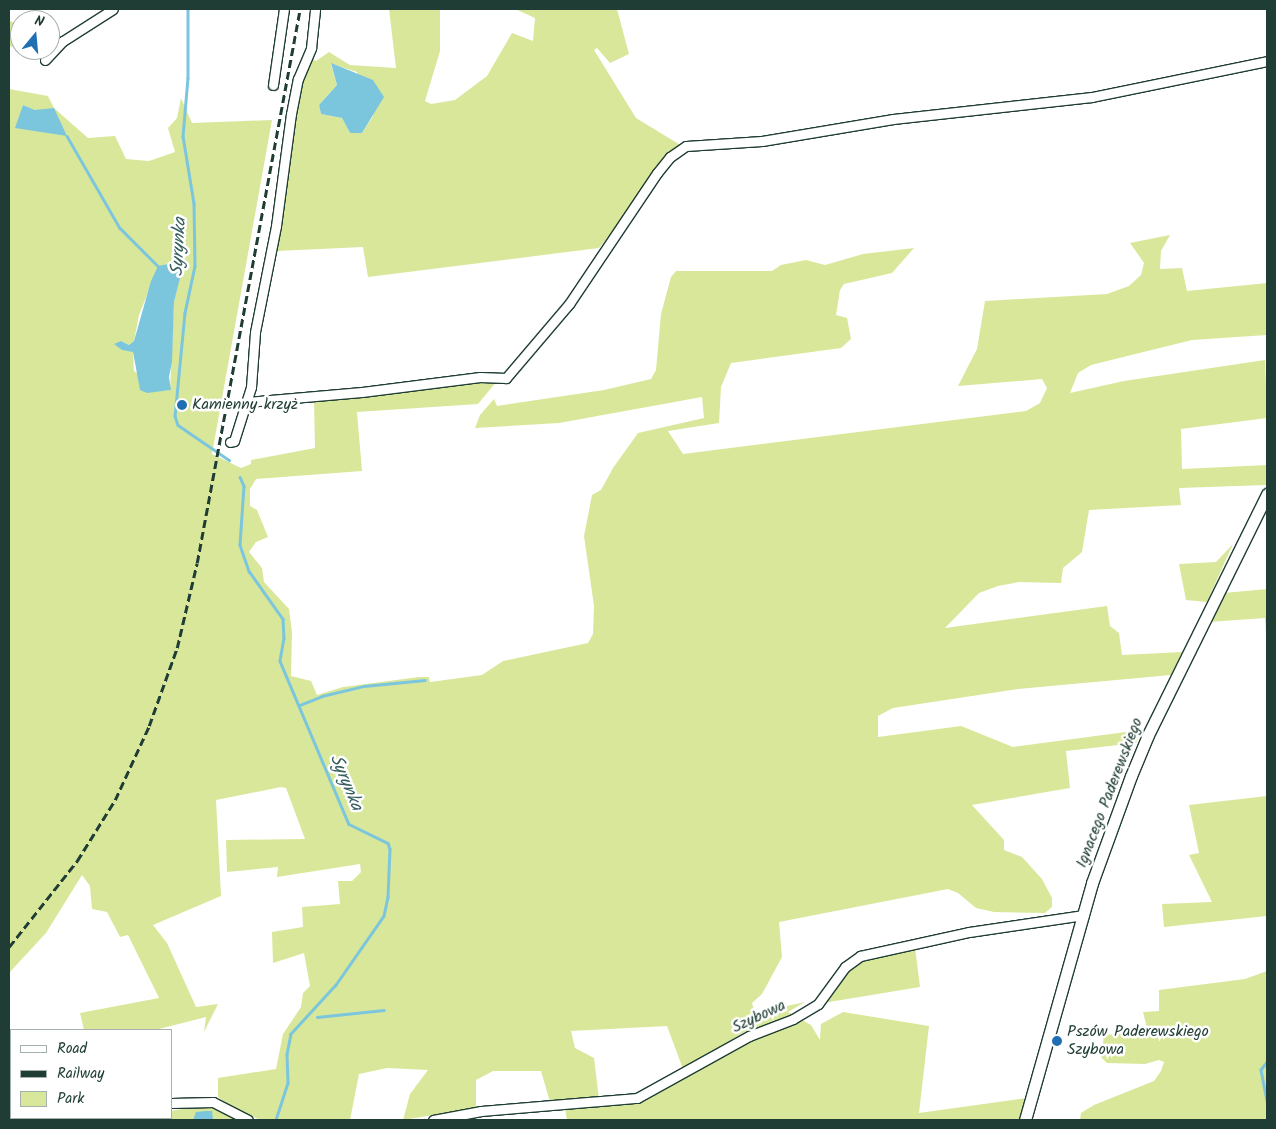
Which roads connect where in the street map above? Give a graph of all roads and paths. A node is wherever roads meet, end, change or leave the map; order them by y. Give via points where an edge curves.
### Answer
1 (113, 9) edge
2 (284, 9) edge
3 (315, 9) edge
4 (60, 45) edge
5 (1267, 61) edge
6 (273, 86) dead end
7 (248, 402) junction
8 (230, 442) dead end
9 (1267, 494) edge
10 (1084, 915) junction
11 (172, 1103) edge
12 (248, 1120) edge
13 (433, 1120) edge
14 (1025, 1120) edge

1 - 4 street
2 - 6 street
3 - 7 street via 311,48 298,79 291,114
5 - 7 street via 1092,97 893,120 762,141 686,146 670,157 657,173 569,304 506,378 480,377
7 - 8 street via 234,440
9 - 10 street, Ignacego Paderewskiego via 1148,735 1092,883
10 - 13 street, Szybowa via 969,932 860,956 845,967 818,1004 793,1019 749,1036 637,1098 482,1111
10 - 14 street, Ignacego Paderewskiego
11 - 12 street via 213,1102

